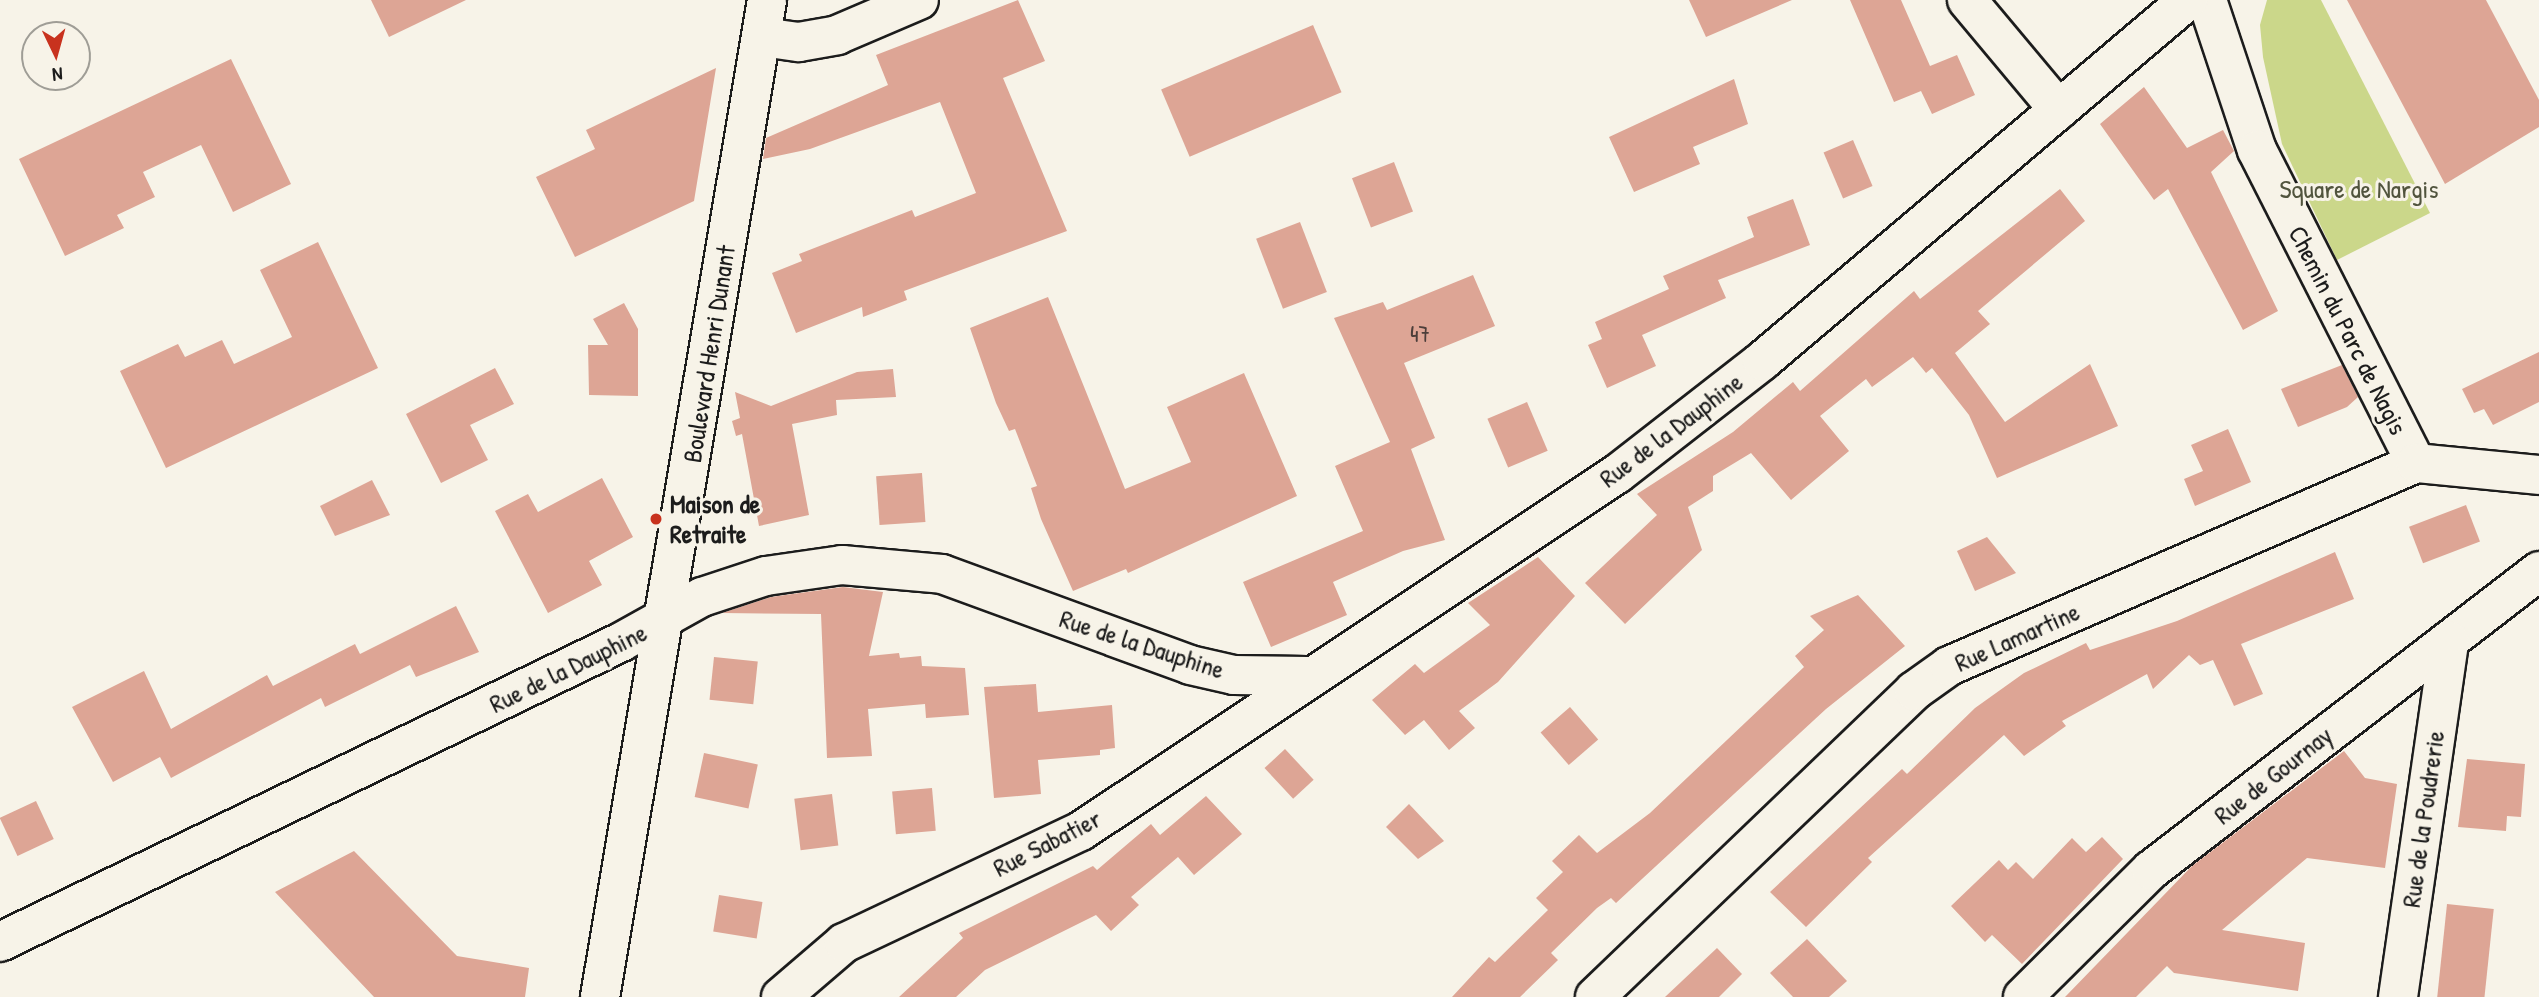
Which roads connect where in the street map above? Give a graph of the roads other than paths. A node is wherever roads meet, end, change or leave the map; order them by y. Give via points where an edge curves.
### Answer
1 (919, 0) edge
2 (1967, 0) edge
3 (2188, 0) edge
4 (2207, 0) edge
5 (765, 18) edge
6 (2059, 110) junction
7 (2416, 463) junction
8 (2539, 475) edge
9 (2539, 571) edge
10 (664, 621) junction
11 (2449, 640) junction
12 (1307, 676) junction
13 (0, 942) edge
14 (600, 997) edge
15 (780, 997) edge
16 (1595, 997) edge
17 (2023, 997) edge
18 (2398, 997) edge

1 - 5 street via 837,35 799,42
2 - 6 street
3 - 6 street, Rue de la Dauphine
4 - 7 street, Chemin du Parc de Nagis via 2257,150
5 - 10 street, Boulevard Henri Dunant
6 - 12 street, Rue de la Dauphine via 1688,421 1617,474
7 - 8 street, Rue Lamartine
7 - 16 street, Rue Lamartine via 1949,666 1914,691
9 - 11 street, Rue de Gournay
10 - 12 street, Rue de la Dauphine via 702,597 766,576 842,565 892,566 942,574 1190,665 1234,675
10 - 13 street, Rue de la Dauphine
10 - 14 street, Boulevard Henri Dunant
11 - 17 street, Rue de Gournay via 2151,870
11 - 18 street, Rue de la Poudrerie
12 - 15 street, Rue Sabatier via 1247,723 1081,831 844,943

